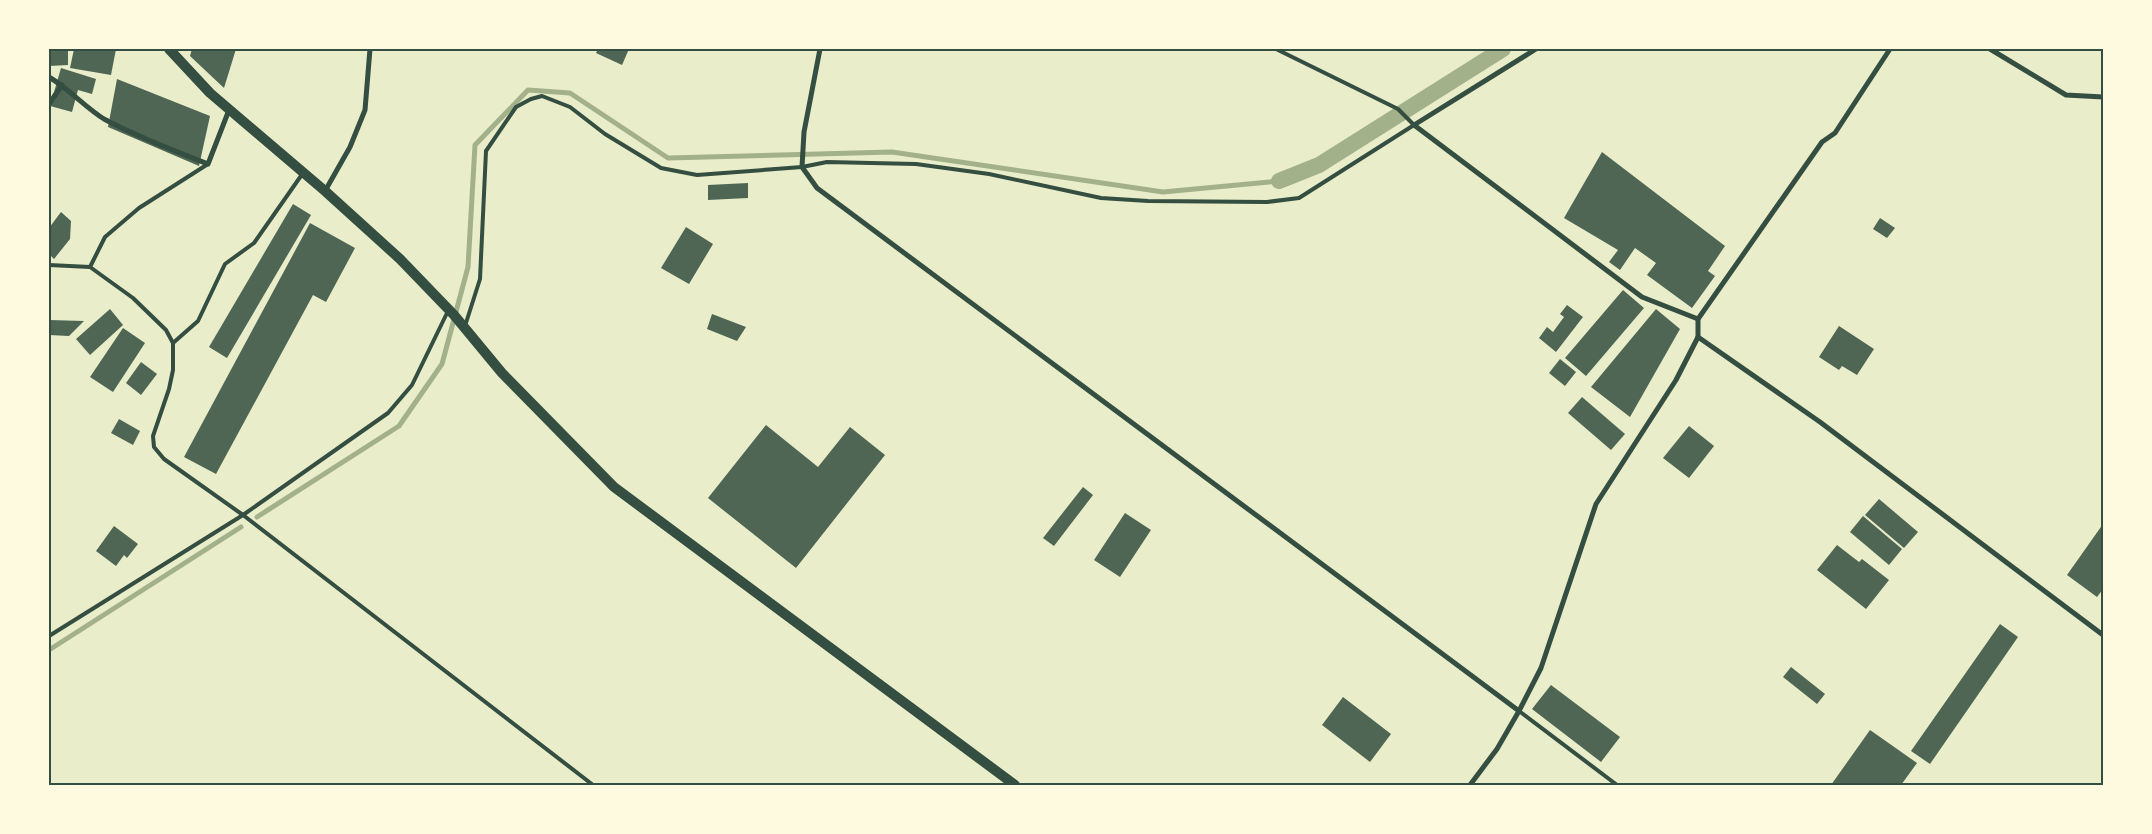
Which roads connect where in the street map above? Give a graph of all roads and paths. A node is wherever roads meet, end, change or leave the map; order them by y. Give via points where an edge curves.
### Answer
1 (169, 49) edge
2 (370, 49) edge
3 (820, 49) edge
4 (1276, 49) edge
5 (1536, 49) edge
6 (1890, 49) edge
7 (1990, 49) edge
8 (49, 77) edge
9 (62, 85) junction
10 (2103, 97) edge
11 (49, 104) edge
12 (229, 110) junction
13 (1414, 124) junction
14 (208, 164) junction
15 (802, 167) junction
16 (303, 173) junction
17 (324, 191) junction
18 (49, 265) edge
19 (90, 267) junction
20 (451, 312) junction
21 (1698, 319) junction
22 (463, 327) junction
23 (1698, 338) junction
24 (173, 343) junction
25 (243, 515) junction
26 (2103, 635) edge
27 (49, 636) edge
28 (1519, 711) junction
29 (593, 785) edge
30 (1015, 785) edge
31 (1470, 785) edge
32 (1617, 785) edge

1 - 12 main road
2 - 17 street via 365,110 350,147
3 - 15 street via 804,132
4 - 13 lane via 1398,109
5 - 13 street
6 - 21 street via 1835,133 1822,142
7 - 10 street via 2066,95
8 - 9 street
9 - 11 street
9 - 14 street via 103,118
12 - 14 street
12 - 16 main road
13 - 15 lane via 1299,198 1267,202 1101,198 989,174 916,164 828,162
13 - 21 street via 1642,297
14 - 19 lane via 139,208 105,237
15 - 22 lane via 697,175 661,168 612,139 570,107 542,96 531,99 516,108 486,151 480,280
15 - 28 street via 817,188
16 - 17 main road
16 - 24 lane via 254,243 225,264 198,321
17 - 20 main road via 400,259
18 - 19 lane
19 - 24 lane via 133,298 166,330
20 - 22 main road
20 - 25 lane via 412,385 388,413
21 - 23 street
22 - 30 main road via 502,373 614,487
23 - 26 street via 1820,422
23 - 28 street via 1676,380 1596,504 1541,668
24 - 25 lane via 173,370 153,432 154,447 164,459
25 - 27 lane
25 - 29 lane
28 - 31 street via 1497,749
28 - 32 lane

